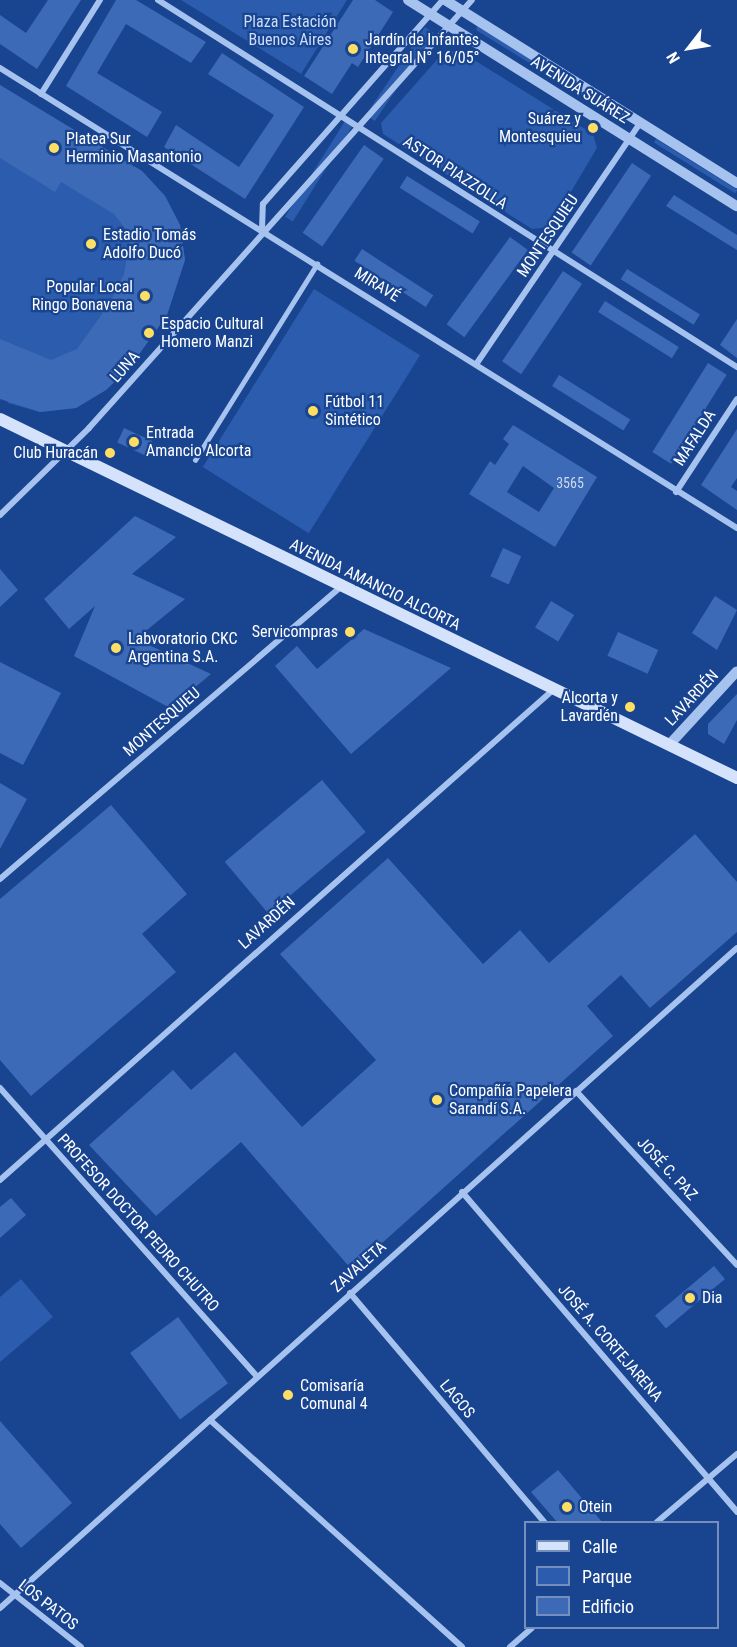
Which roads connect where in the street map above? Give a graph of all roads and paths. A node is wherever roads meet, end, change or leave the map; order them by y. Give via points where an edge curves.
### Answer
1 (100, 0) edge
2 (158, 0) edge
3 (408, 0) edge
4 (444, 0) edge
5 (472, 0) edge
6 (462, 11) junction
7 (431, 15) junction
8 (449, 26) junction
9 (0, 68) edge
10 (41, 94) junction
11 (341, 116) junction
12 (640, 123) junction
13 (360, 128) junction
14 (629, 139) junction
15 (737, 183) edge
16 (737, 206) edge
17 (262, 230) junction
18 (554, 253) junction
19 (317, 264) junction
20 (477, 363) junction
21 (737, 368) edge
22 (737, 399) edge
23 (0, 419) edge
24 (66, 453) junction
25 (195, 460) dead end
26 (676, 492) junction
27 (0, 515) edge
28 (737, 528) edge
29 (341, 586) junction
30 (737, 671) edge
31 (555, 689) junction
32 (669, 745) junction
33 (737, 778) edge
34 (0, 879) edge
35 (737, 948) edge
36 (0, 1088) edge
37 (576, 1091) junction
38 (45, 1140) junction
39 (0, 1180) edge
40 (462, 1192) junction
41 (737, 1265) edge
42 (350, 1293) junction
43 (257, 1376) junction
44 (210, 1420) junction
45 (737, 1454) edge
46 (708, 1479) junction
47 (737, 1512) edge
48 (543, 1521) edge
49 (658, 1521) edge
50 (0, 1583) edge
51 (13, 1596) junction
52 (0, 1608) edge
53 (531, 1629) edge
54 (81, 1647) edge
55 (462, 1647) edge
56 (510, 1647) edge

1 - 10 street
2 - 11 street, ASTOR PIAZZOLLA
3 - 7 street, AVENIDA SUÁREZ
4 - 6 street, AVENIDA SUÁREZ
4 - 7 street
5 - 6 street, LUNA
6 - 8 street, LUNA
6 - 12 street, AVENIDA SUÁREZ
7 - 8 street, AVENIDA SUÁREZ
7 - 11 street
8 - 13 street, LUNA
8 - 14 street, AVENIDA SUÁREZ
9 - 10 street, MIRAVÉ
10 - 17 street, MIRAVÉ
11 - 13 street, ASTOR PIAZZOLLA
11 - 17 street via 263,204
12 - 14 street, MONTESQUIEU
12 - 15 street, AVENIDA SUÁREZ
13 - 17 street, LUNA via 284,215
13 - 18 street, ASTOR PIAZZOLLA
14 - 16 street, AVENIDA SUÁREZ
14 - 18 street, MONTESQUIEU
17 - 19 street, MIRAVÉ
17 - 24 street, LUNA
18 - 20 street, MONTESQUIEU
18 - 21 street, ASTOR PIAZZOLLA
19 - 20 street, MIRAVÉ
19 - 25 lane
20 - 26 street, MIRAVÉ
22 - 26 street, MAFALDA
23 - 24 main road, AVENIDA AMANCIO ALCORTA
24 - 27 street, LUNA
24 - 29 main road, AVENIDA AMANCIO ALCORTA
26 - 28 street, MIRAVÉ
29 - 31 main road, AVENIDA AMANCIO ALCORTA
29 - 34 street, MONTESQUIEU
30 - 32 street, LAVARDÉN
31 - 32 main road, AVENIDA AMANCIO ALCORTA
31 - 38 street, LAVARDÉN
32 - 33 main road, AVENIDA AMANCIO ALCORTA
35 - 37 street, ZAVALETA
36 - 38 street, PROFESOR DOCTOR PEDRO CHUTRO
37 - 40 street, ZAVALETA
37 - 41 street, JOSÉ C. PAZ
38 - 39 street, LAVARDÉN
38 - 43 street, PROFESOR DOCTOR PEDRO CHUTRO
40 - 42 street, ZAVALETA
40 - 46 street, JOSÉ A. CORTEJARENA
42 - 43 street, ZAVALETA
42 - 48 street, LAGOS
43 - 44 street, ZAVALETA
44 - 51 street, ZAVALETA
44 - 55 street
45 - 46 street
46 - 47 street, JOSÉ A. CORTEJARENA
46 - 49 street
50 - 51 street, LOS PATOS
51 - 52 street, ZAVALETA
51 - 54 street, LOS PATOS
53 - 56 street

